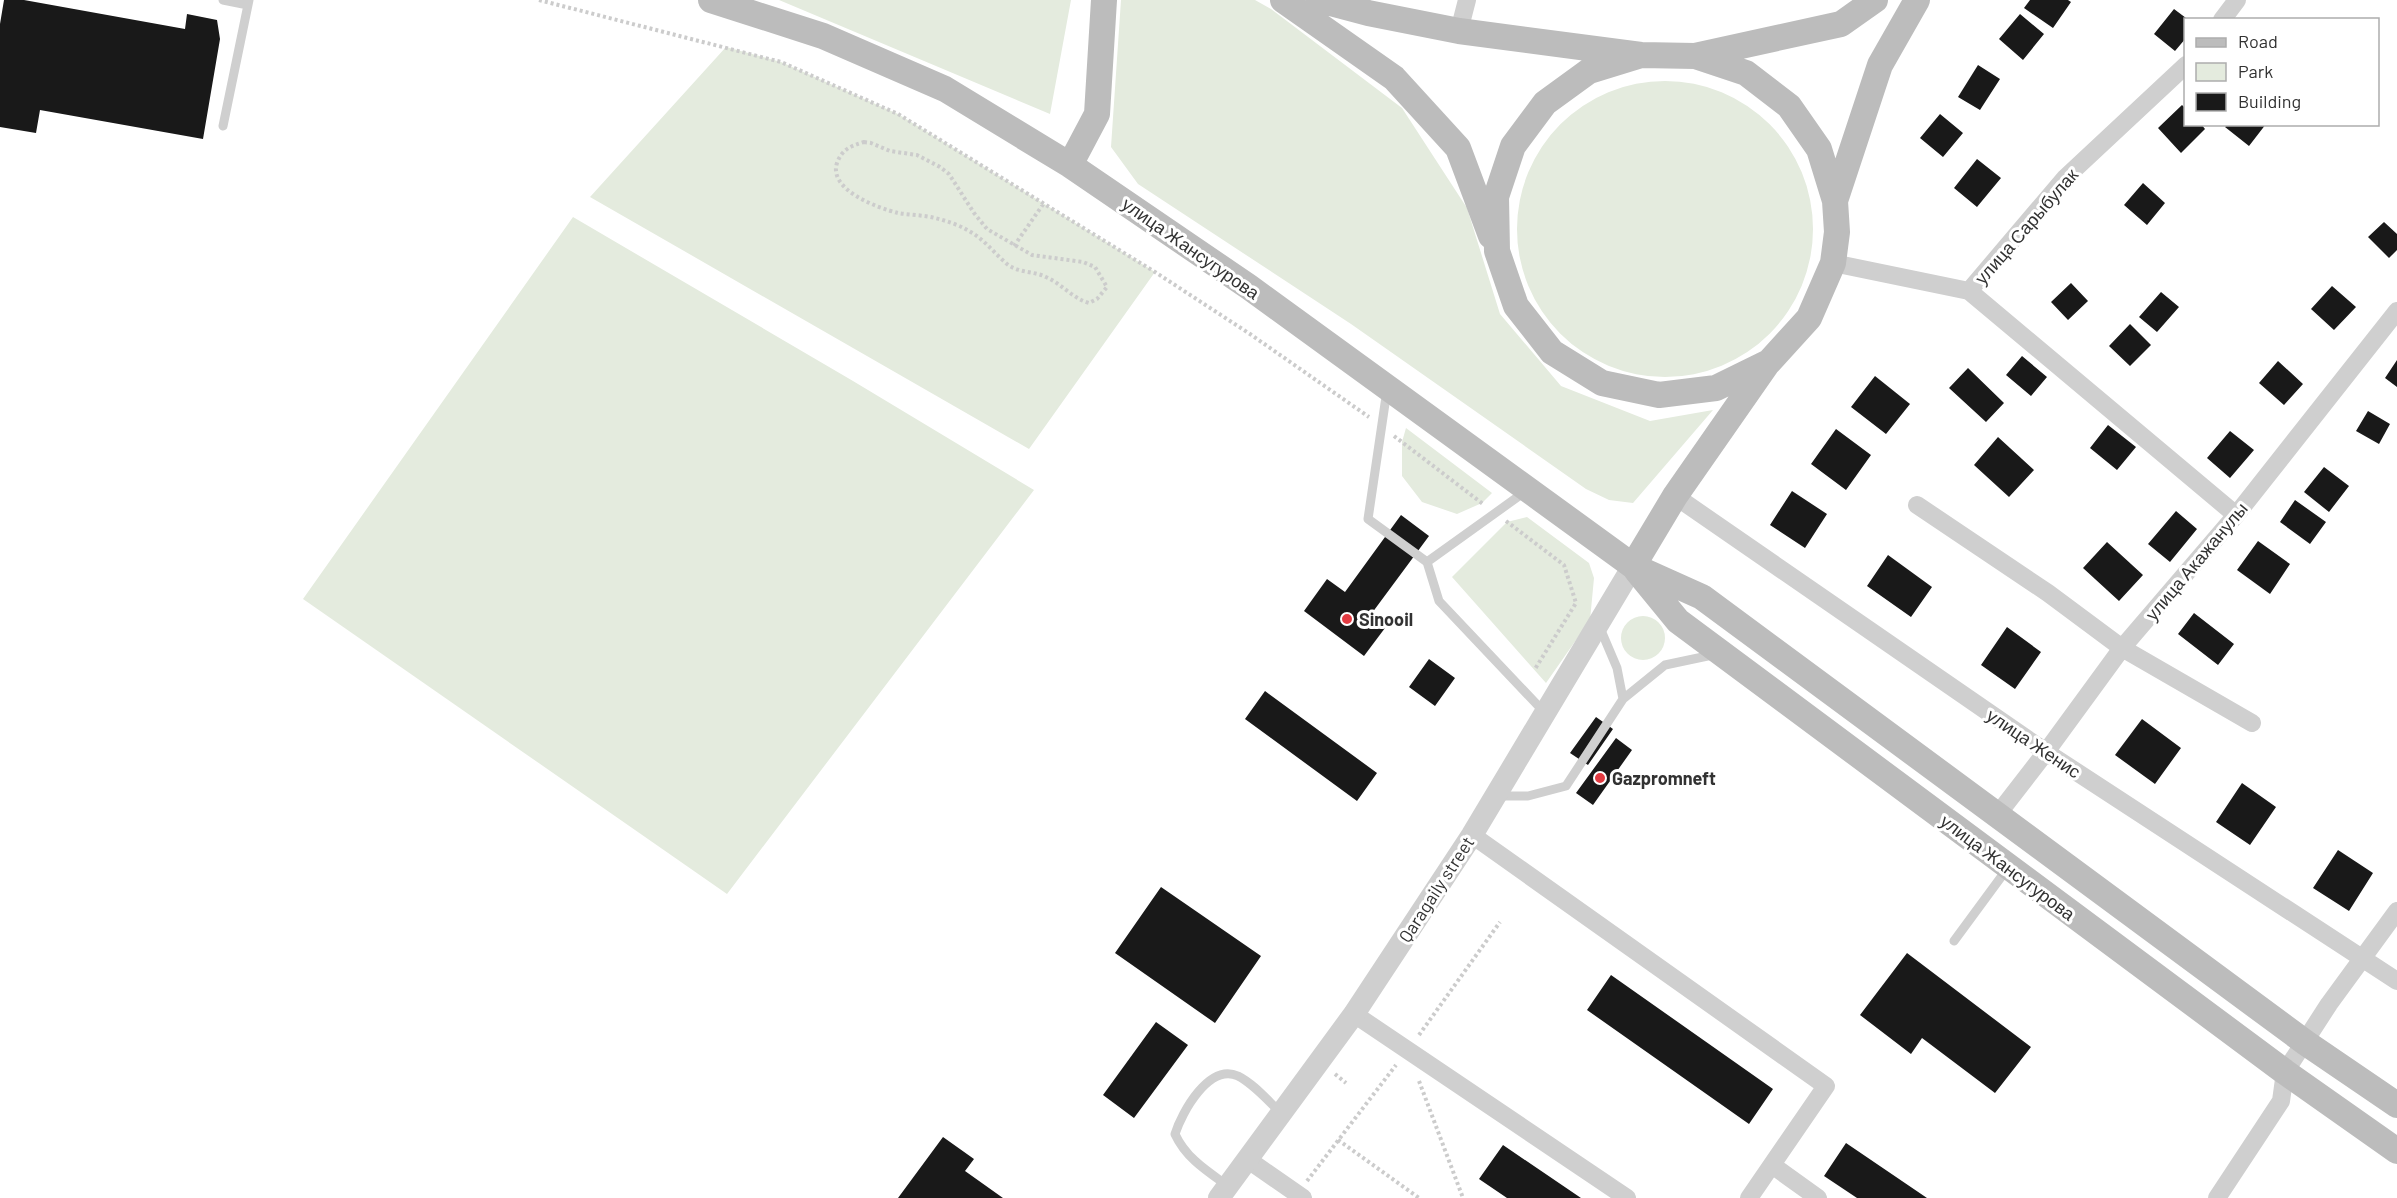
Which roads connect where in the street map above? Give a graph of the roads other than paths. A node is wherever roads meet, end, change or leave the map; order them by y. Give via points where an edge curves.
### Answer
1 (223, 0) edge
2 (711, 0) edge
3 (1104, 0) edge
4 (1283, 0) edge
5 (1319, 0) edge
6 (1467, 0) edge
7 (1875, 0) edge
8 (1917, 0) edge
9 (2237, 0) edge
10 (249, 2) edge
11 (2224, 18) edge
12 (1459, 31) junction
13 (1641, 55) junction
14 (1695, 56) junction
15 (2184, 67) edge
16 (223, 126) dead end
17 (1071, 165) junction
18 (1835, 201) junction
19 (1497, 251) junction
20 (1833, 263) junction
21 (1970, 291) junction
22 (2397, 311) edge
23 (1768, 362) junction
24 (1387, 387) junction
25 (1528, 490) junction
26 (1676, 496) junction
27 (1917, 505) dead end
28 (2236, 515) junction
29 (1427, 562) junction
30 (1633, 566) junction
31 (1598, 625) junction
32 (2122, 648) junction
33 (1720, 653) junction
34 (1623, 699) junction
35 (1545, 713) junction
36 (2252, 723) dead end
37 (2046, 752) junction
38 (1496, 796) junction
39 (2006, 819) junction
40 (1472, 835) junction
41 (2000, 861) junction
42 (2397, 911) edge
43 (1954, 941) dead end
44 (2363, 958) junction
45 (2397, 981) edge
46 (1354, 1014) junction
47 (2306, 1043) junction
48 (2284, 1072) junction
49 (2397, 1105) edge
50 (1281, 1113) junction
51 (2397, 1151) edge
52 (1247, 1159) junction
53 (1772, 1165) junction
54 (1224, 1192) edge
55 (1303, 1198) edge
56 (1627, 1198) edge
57 (1749, 1198) edge
58 (1818, 1198) edge
59 (2217, 1198) edge

1 - 10 lane
2 - 17 main road, улица Жансугурова via 824,36 945,89
3 - 17 main road via 1096,114
4 - 19 main road via 1394,78 1458,148
5 - 12 main road
6 - 12 street
7 - 14 main road via 1841,24
8 - 18 main road via 1880,65
9 - 11 street
10 - 16 lane
12 - 13 main road
13 - 14 main road
13 - 19 main road via 1589,71 1545,103 1513,146 1496,197
14 - 18 main road via 1746,74 1789,106 1819,149
15 - 21 street, улица Сарыбулак via 2065,178
17 - 24 main road, улица Жансугурова
18 - 20 main road
19 - 23 main road via 1516,306 1552,352 1602,383 1659,395 1693,391 1716,388
20 - 21 street, улица Сарыбулак
20 - 23 main road via 1809,318
21 - 28 street
22 - 28 street, улица Акажанулы
23 - 26 main road
24 - 25 main road, улица Жансугурова
24 - 29 lane via 1368,519
25 - 29 lane
25 - 30 main road, улица Жансугурова
26 - 30 main road
26 - 37 street, улица Женис
27 - 32 street
28 - 32 street, улица Акажанулы
29 - 35 lane via 1439,601
30 - 31 street, Qaragaily street
30 - 33 main road, улица Жансугурова via 1678,621
30 - 39 main road, улица Жансугурова via 1702,597
31 - 34 lane via 1617,668
31 - 35 street, Qaragaily street
32 - 36 street
32 - 37 street, улица Акажанулы
33 - 34 lane via 1665,665
33 - 41 main road, улица Жансугурова
34 - 38 lane via 1566,786 1528,796
35 - 38 street, Qaragaily street
37 - 39 street, улица Акажанулы
37 - 44 street, улица Женис
38 - 40 street, Qaragaily street
39 - 41 main road
39 - 47 main road, улица Жансугурова
40 - 46 street, Qaragaily street
40 - 53 street via 1826,1086
41 - 43 lane
41 - 48 main road, улица Жансугурова
42 - 44 street
44 - 45 street, улица Женис
44 - 47 street
46 - 50 street, Qaragaily street
46 - 56 street
47 - 48 street
47 - 49 main road, улица Жансугурова
48 - 51 main road, улица Жансугурова
48 - 59 street via 2281,1101
50 - 52 street, Qaragaily street
50 - 54 lane via 1245,1080 1220,1075 1206,1083 1181,1117 1175,1134 1181,1147
52 - 54 street, Qaragaily street
52 - 55 street
53 - 57 street
53 - 58 street

